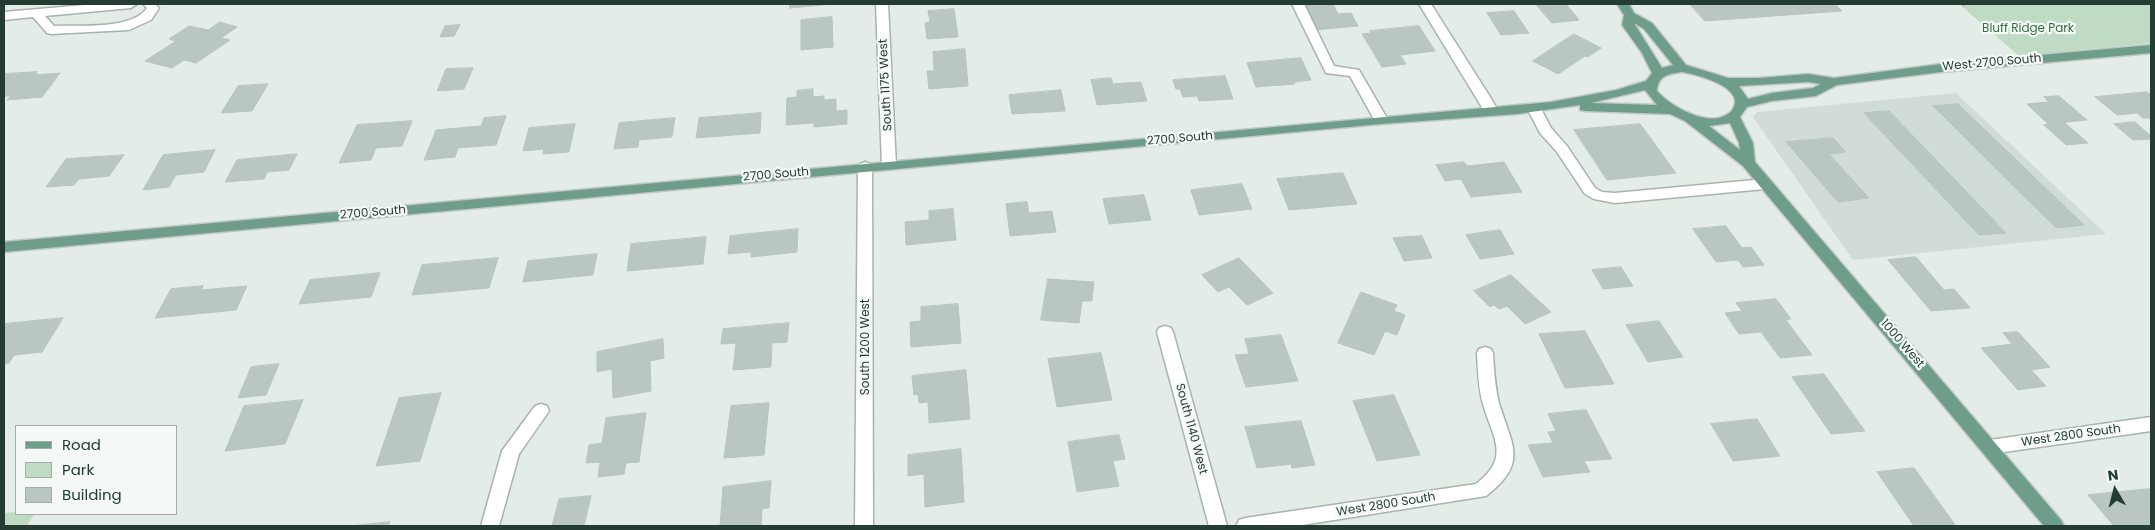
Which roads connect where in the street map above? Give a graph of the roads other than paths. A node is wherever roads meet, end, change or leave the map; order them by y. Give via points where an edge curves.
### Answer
1 (131, 4) edge
2 (149, 4) edge
3 (882, 4) edge
4 (1298, 4) edge
5 (1425, 4) edge
6 (1623, 4) edge
7 (36, 13) junction
8 (1630, 15) junction
9 (4, 16) edge
10 (2151, 49) edge
11 (1682, 68) junction
12 (1658, 73) junction
13 (1726, 82) junction
14 (1834, 82) junction
15 (1650, 84) junction
16 (1742, 104) junction
17 (1549, 106) junction
18 (1534, 108) junction
19 (1669, 110) junction
20 (1490, 111) junction
21 (1733, 117) junction
22 (1690, 118) junction
23 (1381, 120) junction
24 (1748, 163) junction
25 (889, 166) junction
26 (865, 167) junction
27 (1765, 184) junction
28 (4, 247) edge
29 (1165, 332) dead end
30 (1485, 353) dead end
31 (541, 411) dead end
32 (2151, 424) edge
33 (1990, 447) junction
34 (490, 526) edge
35 (864, 526) edge
36 (1218, 526) edge
37 (1245, 526) edge
38 (2055, 526) edge

1 - 7 street
2 - 7 street via 154,8 147,17 128,26 51,30
3 - 25 street, South 1175 West
4 - 23 street via 1330,70 1355,73
5 - 20 street
6 - 8 main road
7 - 9 street
8 - 11 main road via 1648,26
8 - 12 main road via 1628,25
10 - 14 main road, West 2700 South via 1941,68
11 - 12 main road
11 - 13 main road via 1703,72
12 - 15 main road
13 - 14 main road, West 2700 South via 1808,78
13 - 16 main road
14 - 16 main road, West 2700 South via 1816,92 1772,96
15 - 17 main road via 1617,95
15 - 19 main road via 1655,97
16 - 21 main road
17 - 18 main road, 2700 South
17 - 19 main road
18 - 20 main road, 2700 South
18 - 27 street via 1545,130 1590,191 1599,196 1615,198
19 - 22 main road
20 - 23 main road, 2700 South
21 - 22 main road via 1714,121
21 - 24 main road via 1746,144
22 - 24 main road, 1000 West
23 - 25 main road, 2700 South
24 - 27 main road, 1000 West
25 - 26 main road, 2700 South
26 - 28 main road, 2700 South
26 - 35 street, South 1200 West
27 - 33 main road, 1000 West
29 - 36 street, South 1140 West
30 - 37 street, West 2800 South via 1488,392 1506,444 1503,465 1494,482 1480,491
31 - 34 street via 511,451
32 - 33 street, West 2800 South
33 - 38 main road, 1000 West

